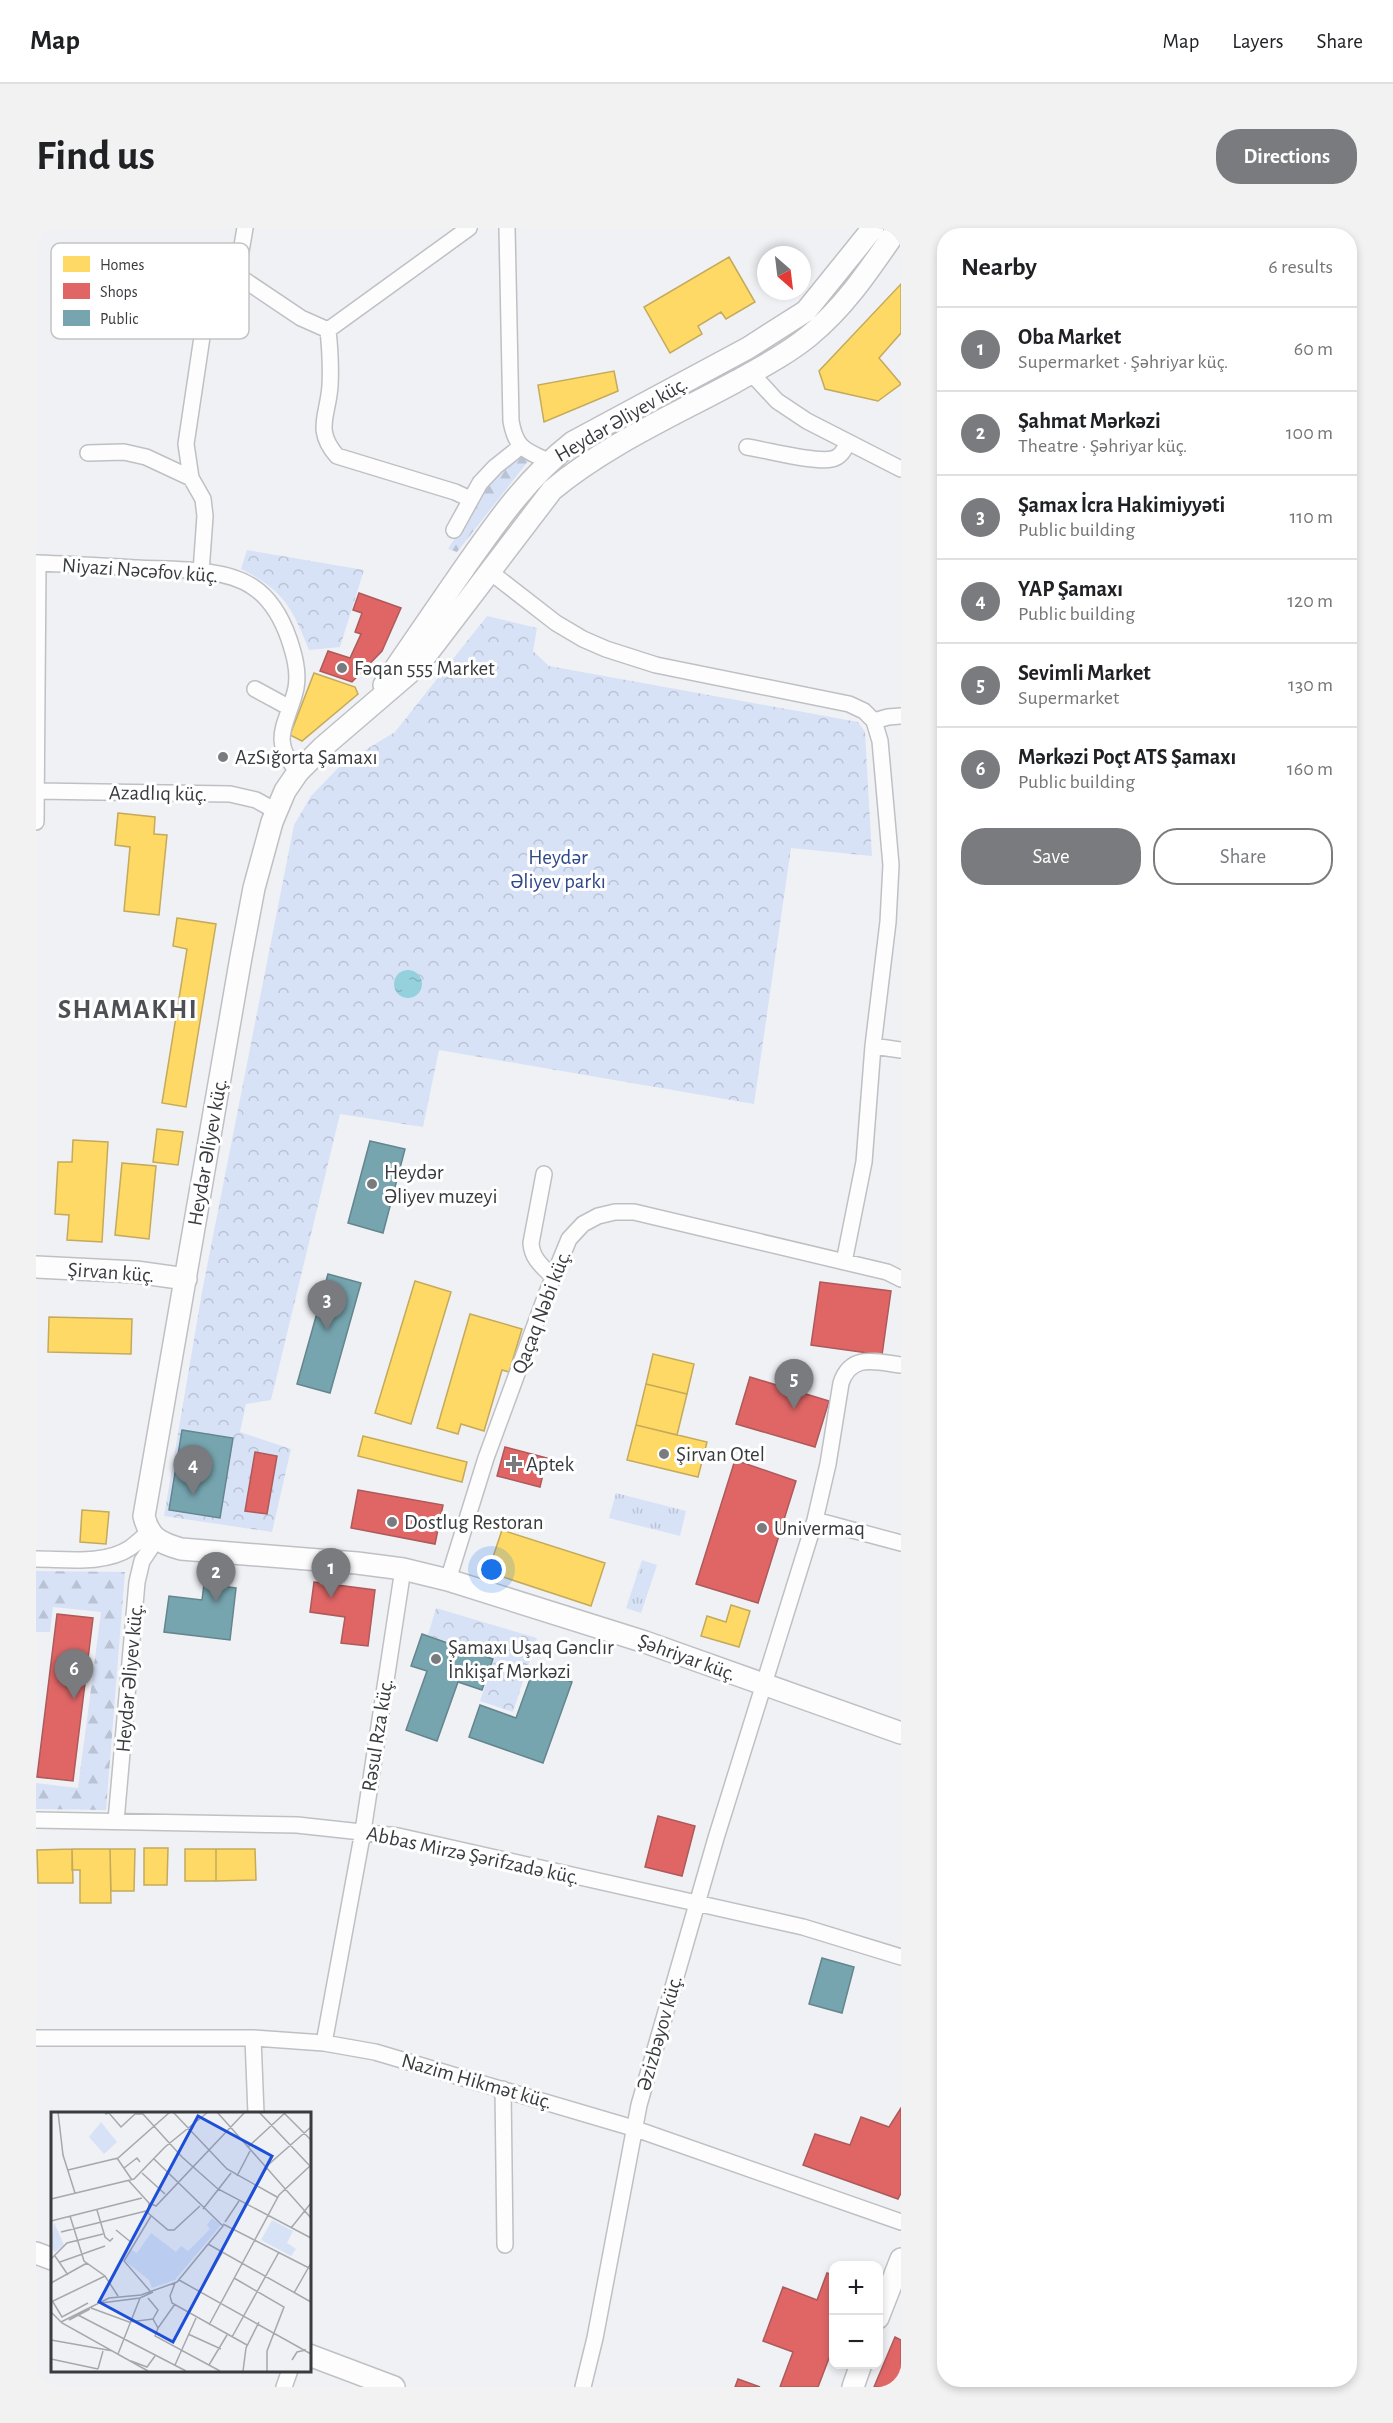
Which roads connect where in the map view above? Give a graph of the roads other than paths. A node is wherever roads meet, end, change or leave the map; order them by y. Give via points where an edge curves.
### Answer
1 (244, 228) edge
2 (469, 228) edge
3 (507, 228) edge
4 (873, 228) edge
5 (898, 228) edge
6 (242, 243) edge
7 (249, 283) edge
8 (328, 330) junction
9 (202, 339) edge
10 (751, 373) junction
11 (848, 442) junction
12 (520, 447) junction
13 (747, 447) dead end
14 (88, 453) dead end
15 (548, 461) junction
16 (901, 469) edge
17 (191, 478) junction
18 (470, 500) junction
19 (454, 530) dead end
20 (37, 563) edge
21 (489, 571) junction
22 (201, 572) junction
23 (255, 689) dead end
24 (290, 708) junction
25 (367, 709) junction
26 (901, 716) edge
27 (874, 721) junction
28 (298, 772) junction
29 (36, 791) edge
30 (276, 811) junction
31 (36, 822) edge
32 (896, 866) edge
33 (895, 923) edge
34 (873, 1046) junction
35 (901, 1050) edge
36 (544, 1174) dead end
37 (844, 1262) junction
38 (36, 1267) edge
39 (553, 1277) junction
40 (186, 1279) junction
41 (901, 1279) edge
42 (901, 1365) edge
43 (815, 1520) junction
44 (152, 1537) junction
45 (901, 1543) edge
46 (36, 1559) edge
47 (403, 1569) junction
48 (448, 1580) junction
49 (764, 1685) junction
50 (901, 1733) edge
51 (36, 1820) edge
52 (116, 1821) junction
53 (363, 1831) junction
54 (698, 1904) junction
55 (901, 1957) edge
56 (36, 2038) edge
57 (253, 2038) junction
58 (324, 2043) junction
59 (503, 2089) junction
60 (256, 2112) edge
61 (633, 2128) junction
62 (901, 2222) edge
63 (505, 2245) dead end
64 (36, 2253) edge
65 (51, 2259) edge
66 (901, 2259) edge
67 (880, 2315) edge
68 (310, 2355) edge
69 (859, 2369) edge
70 (289, 2372) edge
71 (284, 2387) edge
72 (394, 2387) edge
73 (583, 2387) edge
74 (853, 2387) edge

1 - 6 street
2 - 8 street
3 - 12 street via 511,421 513,436
4 - 15 street, Heydər Əliyev küç. via 806,311 748,348 573,442
5 - 10 street via 858,286 830,317 807,338
7 - 8 street via 301,318
8 - 18 street via 330,388 322,427 326,444 337,456
9 - 17 street via 186,444
10 - 11 street via 777,401 807,422
10 - 21 street via 603,453 572,474 552,490
11 - 13 street via 843,454 832,459
11 - 16 street
12 - 15 street
12 - 18 street via 495,467
14 - 17 street via 124,452 146,457
15 - 25 street, Heydər Əliyev küç. via 504,512
17 - 22 street via 203,499 205,516
18 - 19 street
20 - 22 street, Niyazi Nəcəfov küç.
20 - 29 street
21 - 25 street via 427,654
21 - 27 street via 556,623 606,649 656,665 849,704
22 - 24 street, Niyazi Nəcəfov küç. via 252,586 276,610 296,664
23 - 24 street
24 - 28 street, Niyazi Nəcəfov küç. via 282,743 284,753
25 - 28 street, Heydər Əliyev küç.
26 - 27 street
27 - 32 street
28 - 30 street, Heydər Əliyev küç.
29 - 30 street, Azadlıq küç. via 230,794 256,800
29 - 31 street
30 - 40 street, Heydər Əliyev küç. via 254,888
32 - 33 street
33 - 34 street
34 - 35 street
34 - 37 street via 864,1162
36 - 39 street via 531,1243 537,1261
37 - 39 street, Qaçaq Nəbi küç. via 634,1212 615,1212 583,1224 569,1239
37 - 41 street, Qaçaq Nəbi küç.
38 - 40 street, Şirvan küç.
39 - 48 street, Qaçaq Nəbi küç. via 486,1458
40 - 44 street, Heydər Əliyev küç. via 146,1499 144,1516
42 - 43 street, Əzizbəyov küç. via 867,1361 854,1364 845,1373
43 - 45 street
43 - 49 street, Əzizbəyov küç.
44 - 46 street via 115,1555 94,1559
44 - 47 street, Şəhriyar küç. via 181,1549
44 - 52 street, Heydər Əliyev küç. via 137,1581
47 - 48 street, Şəhriyar küç.
47 - 53 street, Rəsul Rza küç.
48 - 49 street, Şəhriyar küç. via 645,1642
49 - 50 street, Şəhriyar küç.
49 - 54 street, Əzizbəyov küç.
51 - 52 street, Abbas Mirzə Şərifzadə küç.
52 - 53 street, Abbas Mirzə Şərifzadə küç. via 297,1825
53 - 54 street, Abbas Mirzə Şərifzadə küç.
53 - 58 street, Rəsul Rza küç.
54 - 55 street, Abbas Mirzə Şərifzadə küç. via 844,1938
54 - 61 street, Əzizbəyov küç. via 652,2051
56 - 57 street, Nazim Hikmət küç.
57 - 58 street, Nazim Hikmət küç.
57 - 60 street
58 - 59 street, Nazim Hikmət küç. via 375,2052
59 - 61 street, Nazim Hikmət küç.
59 - 63 street
61 - 62 street, Nazim Hikmət küç.
61 - 73 street, Əzizbəyov küç.
64 - 65 street
66 - 67 street
68 - 72 street
69 - 74 street
70 - 71 street

